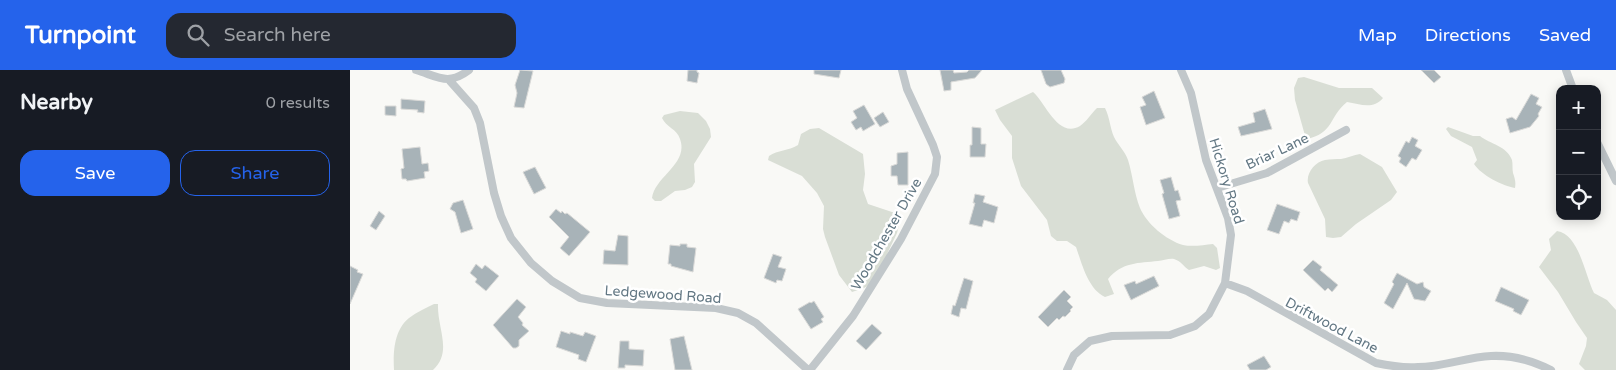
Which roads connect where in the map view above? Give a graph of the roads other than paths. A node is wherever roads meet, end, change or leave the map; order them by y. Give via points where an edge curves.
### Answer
1 (416, 70) edge
2 (469, 70) edge
3 (902, 70) edge
4 (1182, 70) edge
5 (1566, 70) edge
6 (450, 81) junction
7 (1572, 85) edge
8 (1346, 130) dead end
9 (1601, 150) edge
10 (1616, 181) edge
11 (1217, 188) junction
12 (1225, 283) junction
13 (809, 370) edge
14 (1067, 370) edge
15 (1551, 370) edge

1 - 6 street
2 - 6 street
3 - 13 street, Woodchester Drive via 907,89 933,144 935,174 901,239 858,308
4 - 11 street, Hickory Road via 1206,160
5 - 7 street
6 - 13 street, Ledgewood Road via 474,108 480,123 494,193 511,238 531,263 552,281 580,298 607,304 716,308 738,313 756,323
8 - 11 street, Briar Lane via 1267,173
9 - 10 street
11 - 12 street, Hickory Road via 1231,235
12 - 14 street, Hickory Road via 1209,314 1195,326 1170,336 1112,336 1090,341 1074,355
12 - 15 street, Driftwood Lane via 1247,291 1376,363 1419,367 1491,356 1538,363

